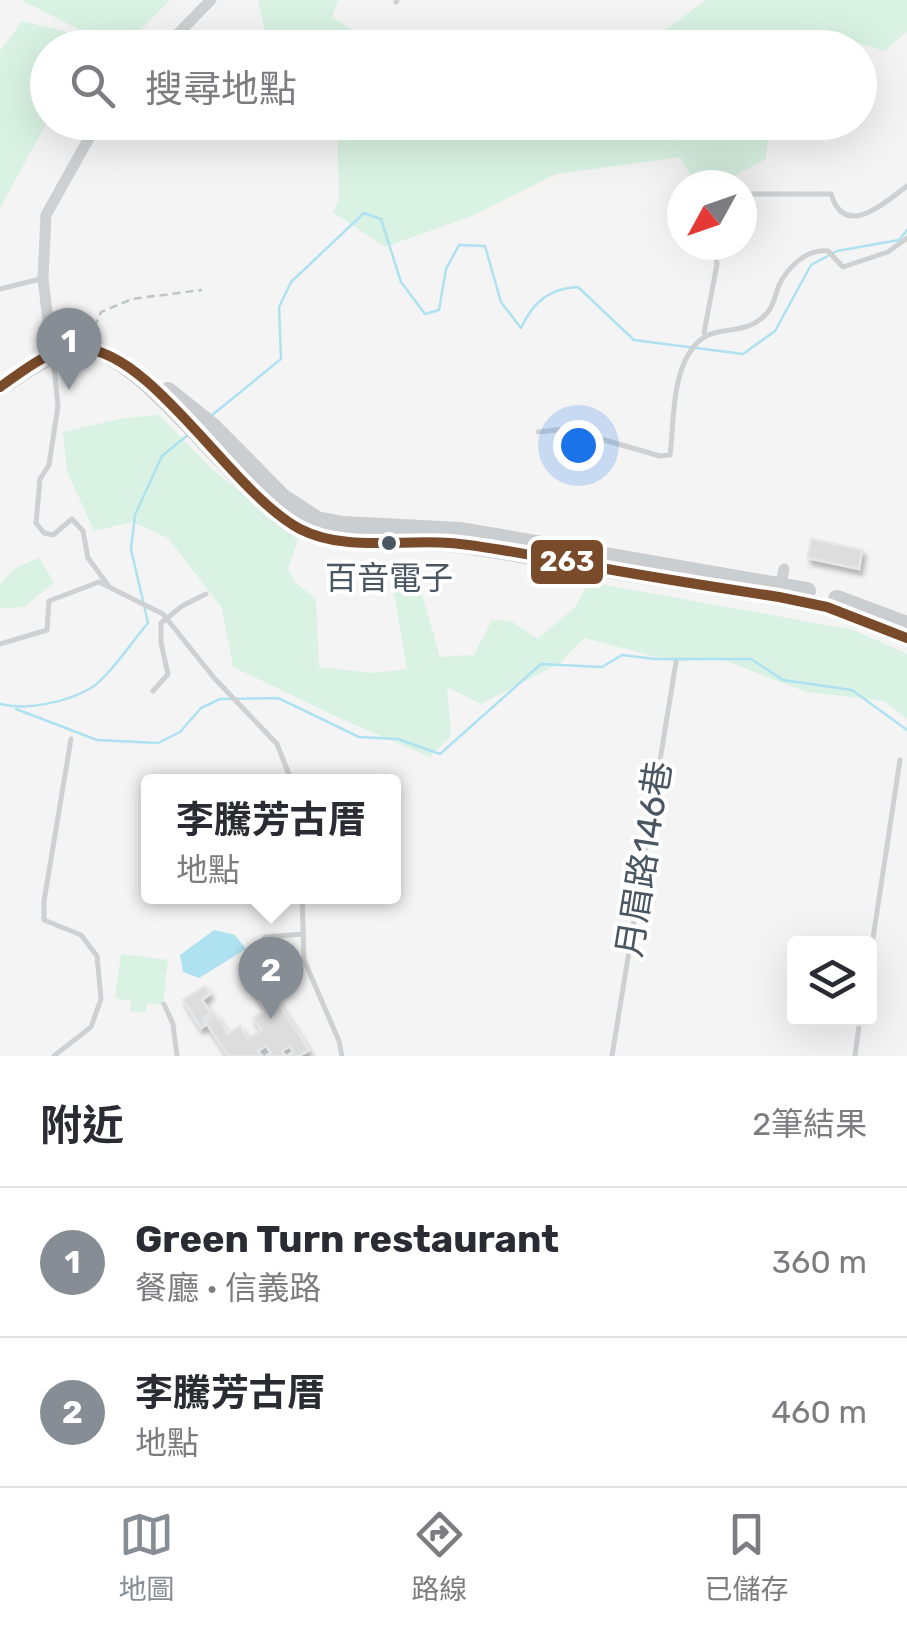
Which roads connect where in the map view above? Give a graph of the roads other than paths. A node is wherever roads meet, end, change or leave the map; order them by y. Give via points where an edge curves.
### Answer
1 (211, 0) edge
2 (182, 30) edge
3 (88, 140) edge
4 (907, 186) edge
5 (757, 194) edge
6 (907, 238) edge
7 (717, 260) edge
8 (44, 278) junction
9 (0, 290) edge
10 (704, 333) junction
11 (51, 351) junction
12 (0, 376) edge
13 (0, 387) edge
14 (172, 402) junction
15 (538, 432) dead end
16 (781, 584) junction
17 (109, 586) junction
18 (206, 594) dead end
19 (166, 618) junction
20 (907, 624) edge
21 (907, 638) edge
22 (0, 644) edge
23 (676, 662) dead end
24 (153, 691) dead end
25 (71, 738) dead end
26 (900, 760) dead end
27 (289, 774) edge
28 (302, 904) edge
29 (303, 934) junction
30 (873, 936) edge
31 (260, 943) dead end
32 (164, 1004) dead end
33 (859, 1026) edge
34 (54, 1056) edge
35 (177, 1056) edge
36 (342, 1056) edge
37 (612, 1056) edge
38 (854, 1056) edge

1 - 2 street
3 - 8 street via 46,215
4 - 5 lane via 864,214 843,212 831,194
6 - 10 lane via 843,267 828,251 803,256 768,312 739,329
7 - 10 lane
8 - 9 lane
8 - 11 street
10 - 15 lane via 678,375 670,454 566,429
11 - 12 main road
11 - 13 main road
11 - 14 main road via 102,352
11 - 14 main road via 89,339 112,345
11 - 17 lane via 58,406 36,523 54,535 72,519
14 - 16 main road via 305,515
16 - 20 main road
16 - 21 main road
17 - 19 lane
17 - 22 lane via 98,582 49,602 47,630
18 - 19 lane
19 - 24 lane via 161,643 168,674
19 - 27 lane via 277,744
23 - 37 lane, 月眉路146巷
25 - 34 lane via 44,920 80,935 97,956 100,999 91,1027
26 - 30 lane
28 - 29 lane
29 - 31 lane
29 - 36 lane via 304,960
32 - 35 lane
33 - 38 lane

